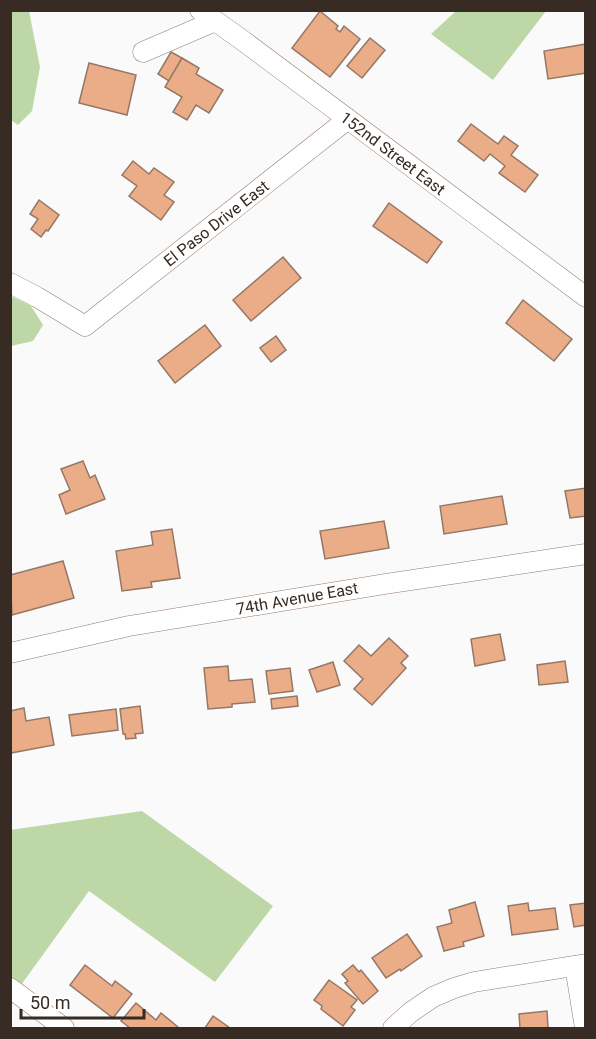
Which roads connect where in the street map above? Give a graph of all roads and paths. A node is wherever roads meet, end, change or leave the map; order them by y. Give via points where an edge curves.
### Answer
1 (207, 16) edge
2 (143, 52) dead end
3 (348, 119) junction
4 (10, 283) edge
5 (585, 297) edge
6 (585, 554) edge
7 (10, 653) edge
8 (580, 965) edge
9 (10, 988) edge
10 (64, 1029) edge
11 (393, 1029) edge
12 (585, 1029) edge

1 - 2 street
1 - 3 street, 152nd Street East
3 - 4 street, El Paso Drive East via 85,326
3 - 5 street, 152nd Street East
6 - 7 street, 74th Avenue East via 129,626
8 - 11 street via 454,988 411,1012
8 - 12 street
9 - 10 street

